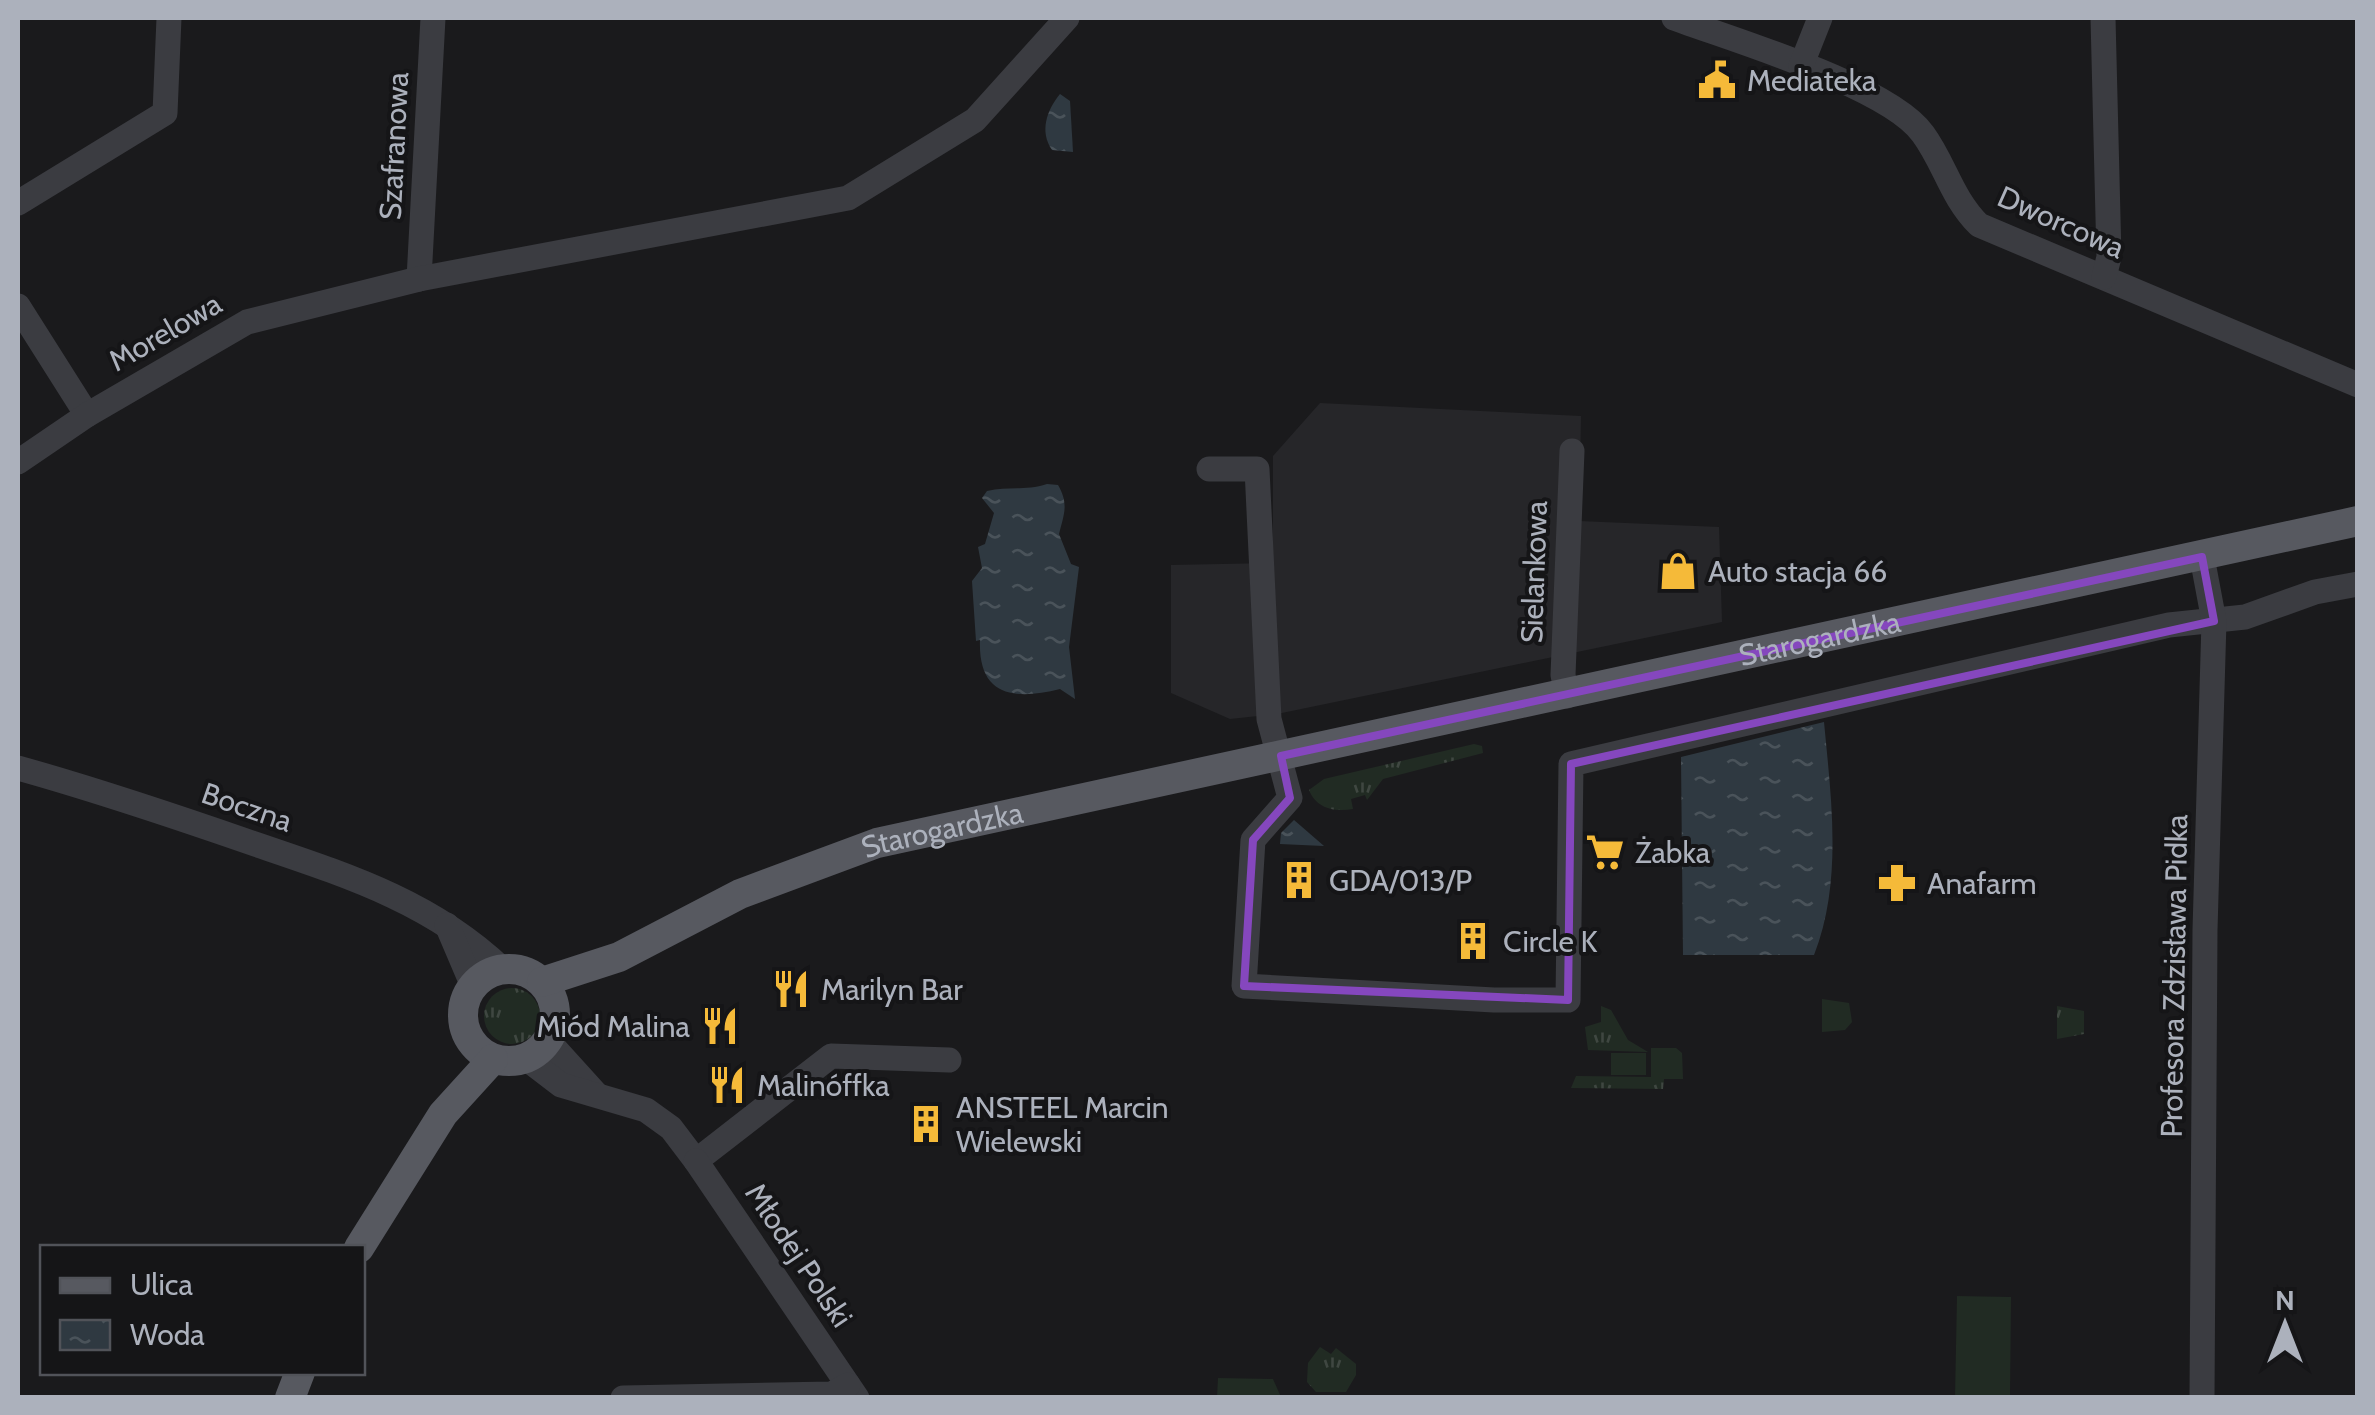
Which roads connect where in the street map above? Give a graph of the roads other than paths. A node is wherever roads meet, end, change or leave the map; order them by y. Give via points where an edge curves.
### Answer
1 (169, 18) edge
2 (433, 18) edge
3 (1066, 18) edge
4 (1674, 18) edge
5 (1820, 18) edge
6 (2103, 18) edge
7 (1801, 66) junction
8 (18, 204) edge
9 (2104, 278) junction
10 (419, 279) junction
11 (18, 306) edge
12 (2358, 385) edge
13 (87, 414) junction
14 (1572, 451) dead end
15 (18, 462) edge
16 (1209, 470) dead end
17 (2358, 521) edge
18 (2202, 557) junction
19 (2358, 584) edge
20 (2214, 621) junction
21 (1567, 696) junction
22 (1282, 756) junction
23 (18, 768) edge
24 (447, 925) junction
25 (502, 969) junction
26 (473, 986) junction
27 (549, 996) junction
28 (537, 1050) junction
29 (482, 1051) junction
30 (949, 1060) dead end
31 (696, 1162) junction
32 (361, 1245) edge
33 (852, 1391) edge
34 (623, 1398) edge
35 (2202, 1398) edge

1 - 8 street via 165,112
2 - 10 street, Szafranowa
3 - 10 street, Morelowa via 975,120 848,198
4 - 7 street, Dworcowa
5 - 7 street
6 - 9 street via 2109,257
7 - 9 street, Dworcowa via 1882,101 1913,123 1952,193 1979,225
9 - 12 street, Dworcowa
10 - 13 street, Morelowa via 247,322
11 - 13 street
13 - 15 street, Morelowa
14 - 21 street, Sielankowa
16 - 22 street via 1258,469 1269,718
17 - 18 main road, Starogardzka
18 - 20 street, Profesora Zdzisława Pidka
18 - 21 main road, Starogardzka
19 - 20 street
20 - 22 street via 2169,625 1570,764 1568,1000 1244,986 1250,852 1290,798
20 - 35 street, Profesora Zdzisława Pidka
21 - 22 main road, Starogardzka
22 - 27 main road, Starogardzka via 877,842 740,894
23 - 24 street, Boczna via 364,881
24 - 25 street, Boczna
24 - 26 street
25 - 26 main road
25 - 27 main road via 521,970
26 - 29 main road via 462,1014
27 - 28 main road
28 - 29 main road
28 - 31 street, Młodej Polski via 562,1085 646,1110 671,1128
29 - 32 main road
30 - 31 street via 831,1056
31 - 33 street, Młodej Polski
33 - 34 street, Młodej Polski

